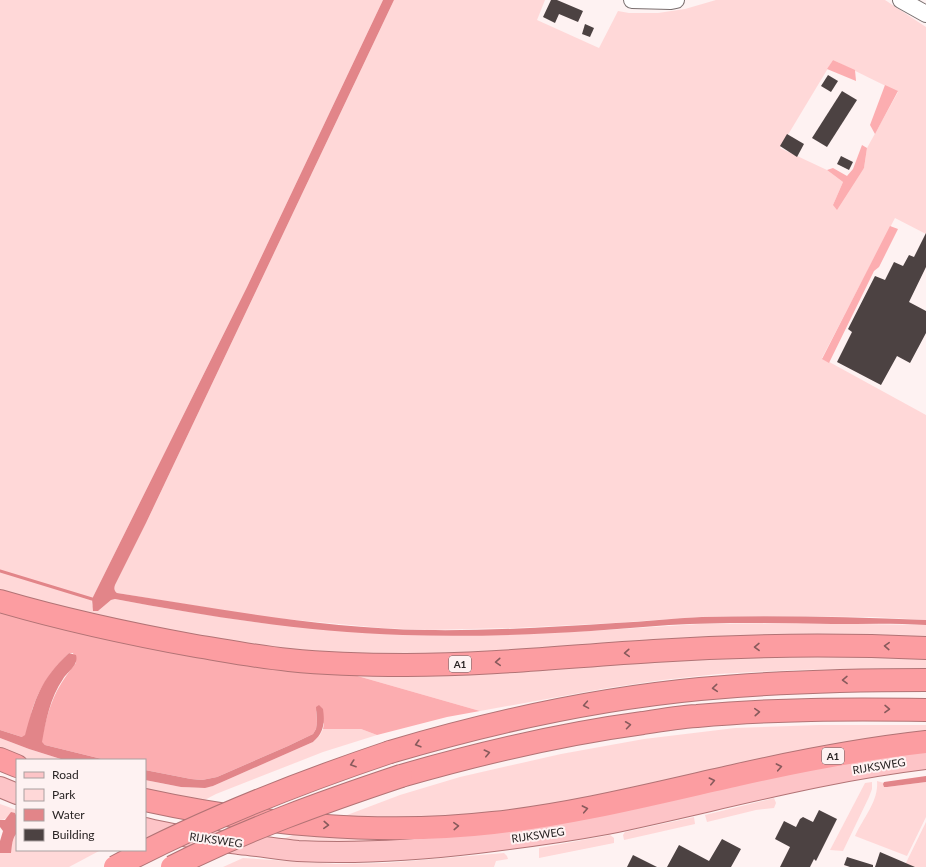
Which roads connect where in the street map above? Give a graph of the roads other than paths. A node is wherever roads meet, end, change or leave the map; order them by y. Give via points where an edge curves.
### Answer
1 (632, 0) edge
2 (676, 0) edge
3 (901, 0) edge
4 (926, 14) edge
5 (0, 601) edge
6 (926, 648) edge
7 (926, 680) edge
8 (926, 710) edge
9 (926, 742) edge
10 (0, 759) edge
11 (926, 759) edge
12 (16, 766) edge
13 (0, 787) edge
14 (16, 794) edge
15 (146, 800) edge
16 (146, 828) edge
17 (146, 851) edge
18 (146, 851) edge
19 (115, 867) edge
20 (172, 867) edge

1 - 2 street
3 - 4 street
6 -> 5 highway, A1 via 865,645 718,647 472,664 346,664 289,660 140,636 50,616
7 -> 17 highway, bridge via 845,680 699,689 593,704 513,720 390,752 306,781 249,803
20 -> 8 highway, bridge via 254,830 329,801 401,776 531,742 598,729 695,716 846,708
15 -> 9 highway, A1 via 204,811 310,824 390,828 462,826 568,812 827,757
10 - 12 highway
11 - 16 main road, RIJKSWEG via 829,774 577,829 444,847 366,852 297,850 214,841
13 - 14 main road
18 -> 19 highway, bridge

